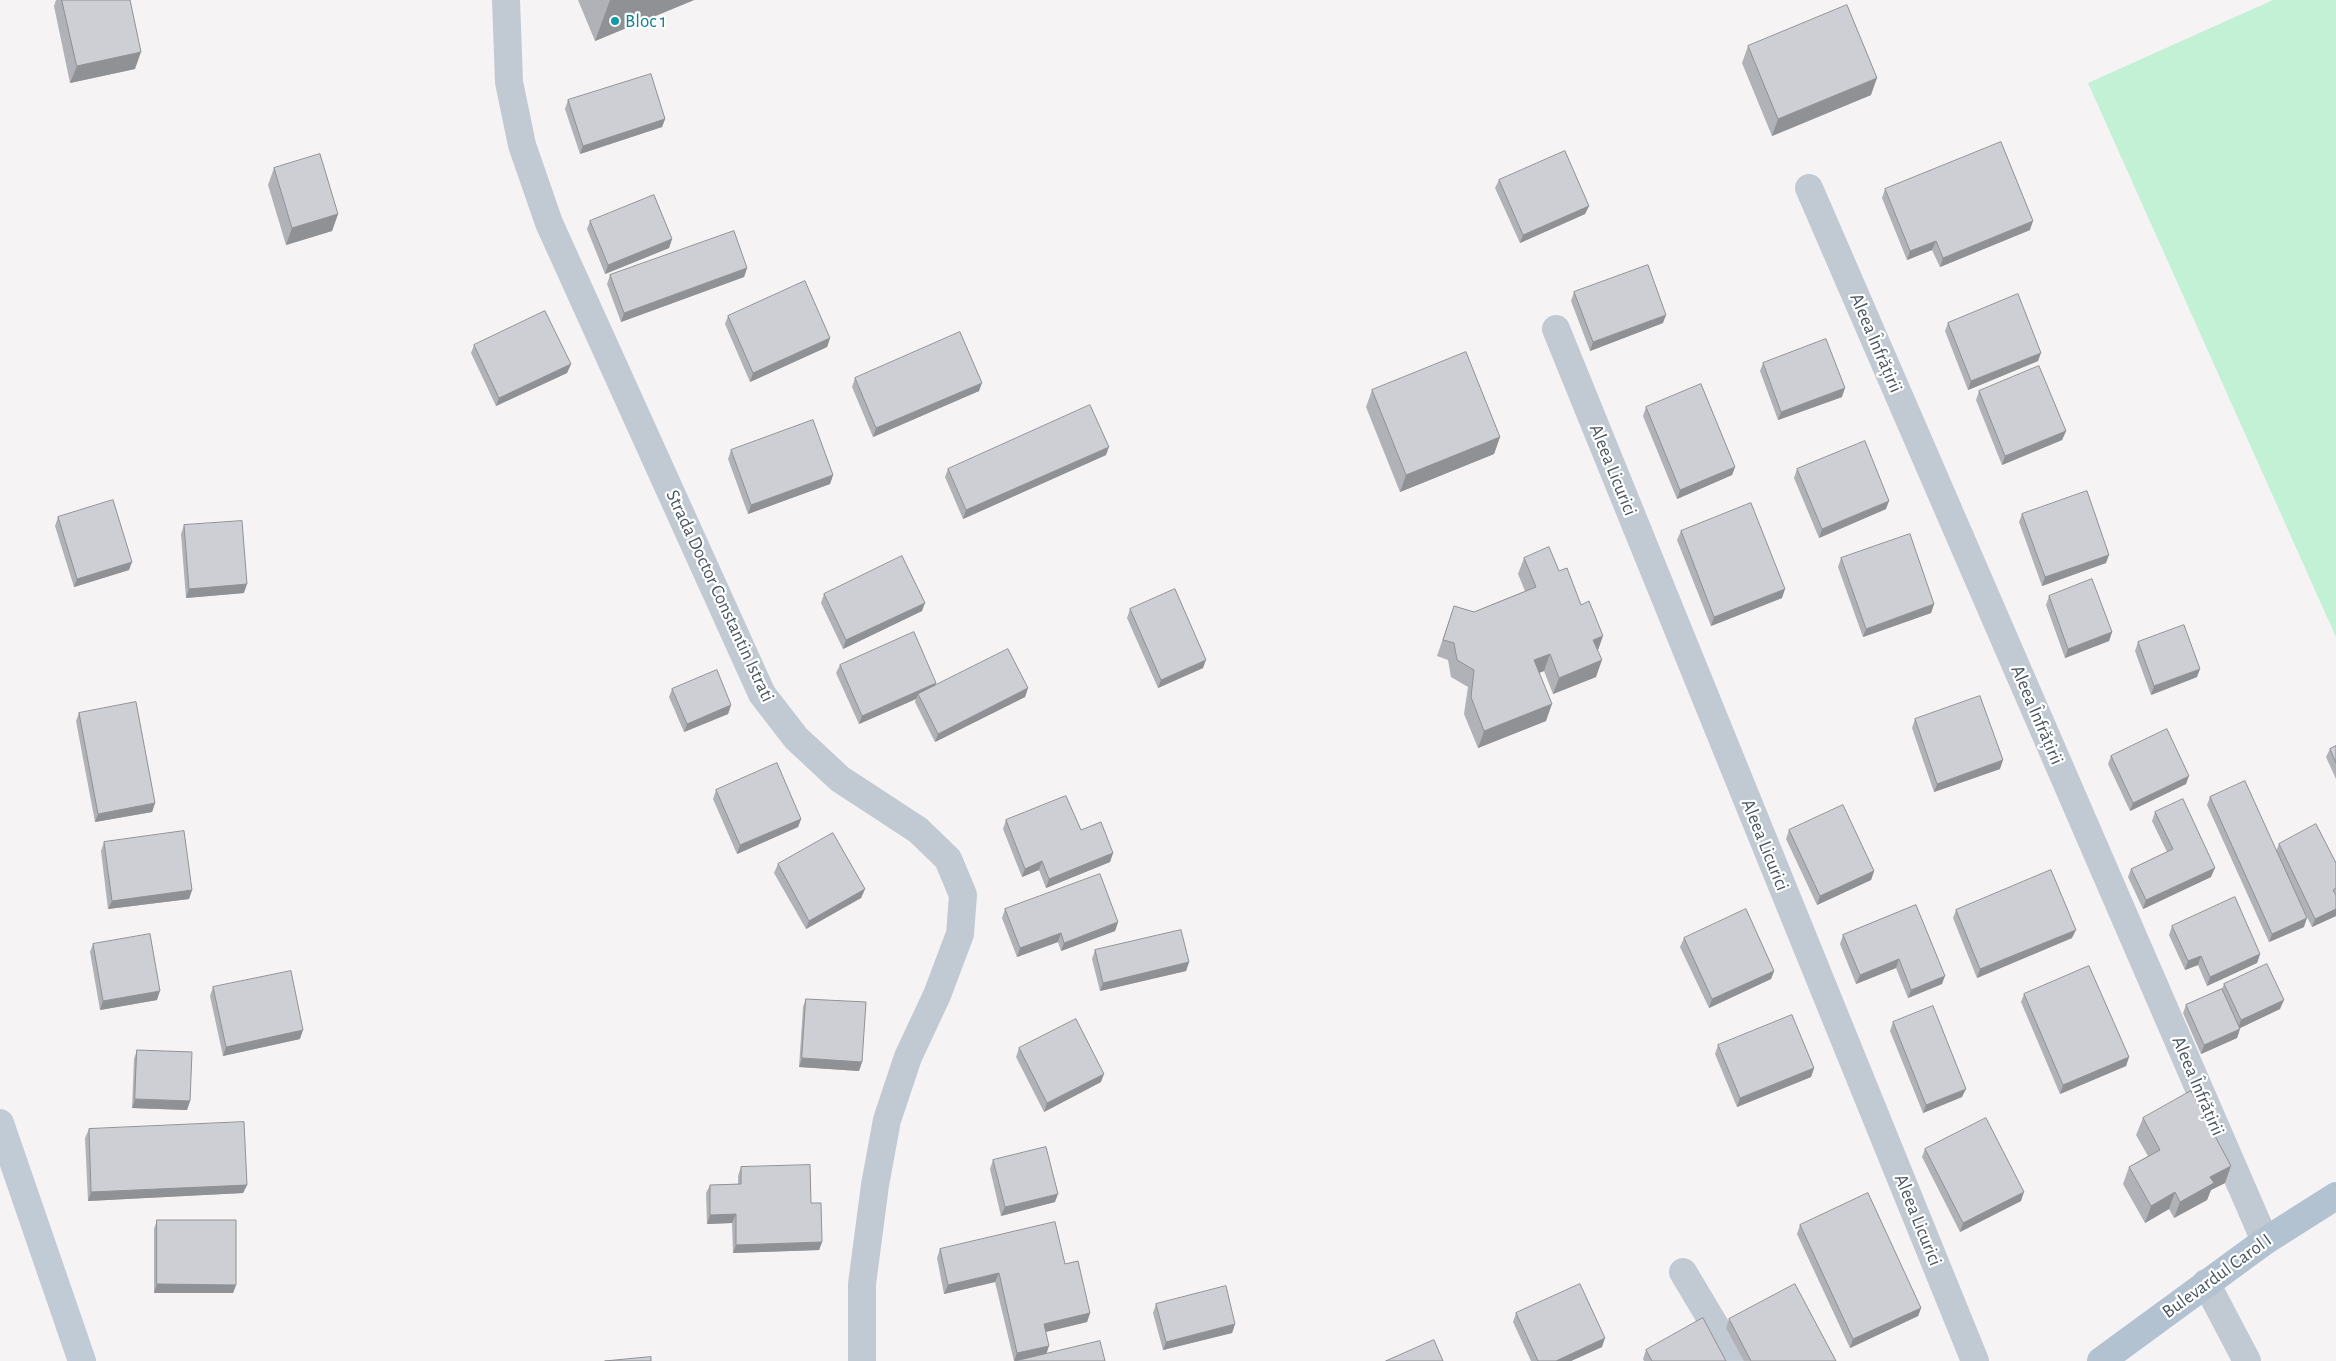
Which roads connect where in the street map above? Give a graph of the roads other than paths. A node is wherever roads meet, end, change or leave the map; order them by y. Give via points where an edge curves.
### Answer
1 (506, 0) edge
2 (1809, 188) dead end
3 (1556, 329) dead end
4 (0, 1123) edge
5 (2336, 1196) edge
6 (2265, 1241) junction
7 (1683, 1272) dead end
8 (2206, 1284) junction
9 (82, 1361) edge
10 (862, 1361) edge
11 (1736, 1361) edge
12 (1975, 1361) edge
13 (2101, 1361) edge
14 (2246, 1361) edge

1 - 10 street, Strada Doctor Constantin Istrati via 509,82 522,145 549,223 762,694 796,738 840,779 918,830 948,859 963,895 960,934 937,995 908,1057 887,1120 874,1185 862,1284
2 - 6 street, Aleea Înfrățirii
3 - 12 street, Aleea Licurici
4 - 9 main road
5 - 6 main road, Bulevardul Carol I
6 - 8 main road, Bulevardul Carol I
7 - 11 street
8 - 13 main road, Bulevardul Carol I
8 - 14 street

